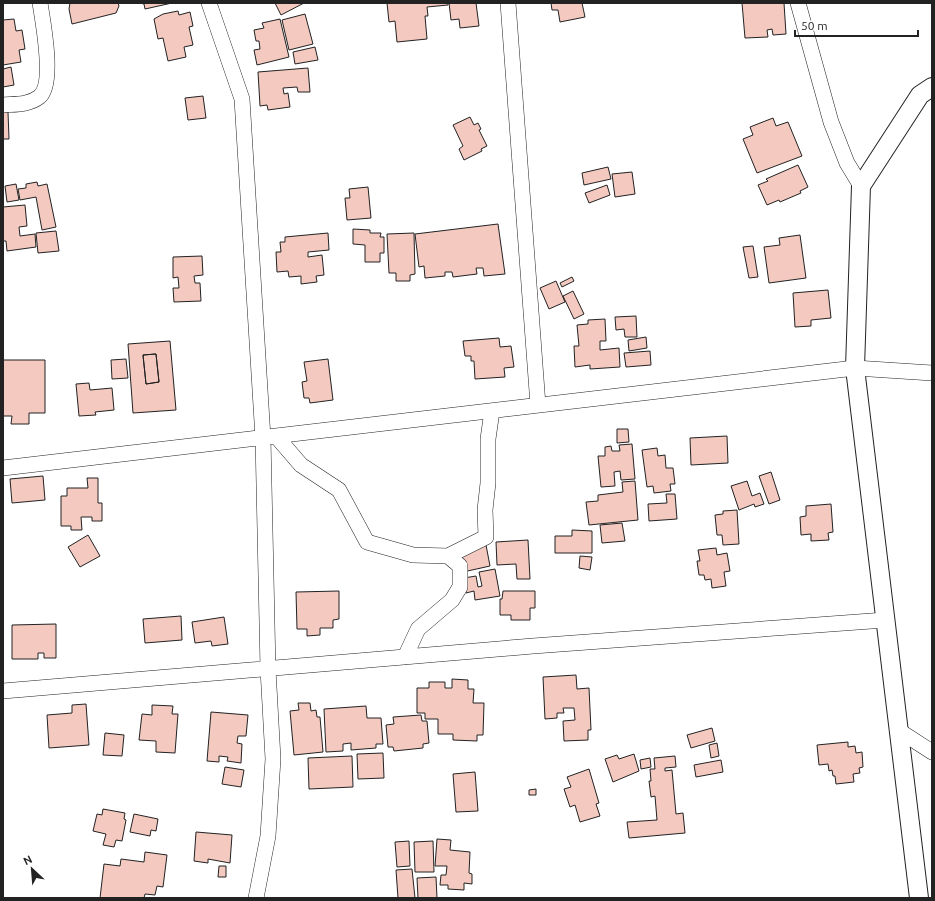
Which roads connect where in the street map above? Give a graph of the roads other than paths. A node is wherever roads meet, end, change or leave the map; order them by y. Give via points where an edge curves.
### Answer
1 (40, 3) edge
2 (210, 3) edge
3 (508, 3) edge
4 (798, 3) edge
5 (932, 87) edge
6 (3, 105) edge
7 (861, 186) junction
8 (855, 368) junction
9 (932, 373) edge
10 (538, 406) junction
11 (492, 411) junction
12 (270, 437) junction
13 (3, 468) edge
14 (448, 556) junction
15 (885, 620) junction
16 (405, 657) junction
17 (268, 669) junction
18 (3, 691) edge
19 (898, 730) junction
20 (932, 752) edge
21 (256, 898) edge
22 (919, 898) edge

1 - 6 street via 48,56 45,87 40,96 28,103
2 - 12 street via 242,99
3 - 10 street
4 - 7 street via 832,122 847,163
5 - 7 street via 920,95
7 - 8 street
8 - 9 street
8 - 10 street
8 - 15 street
10 - 11 street
11 - 12 street
11 - 14 street via 488,438 486,537
12 - 13 street
12 - 14 street via 301,465 339,490 367,542 413,555
12 - 17 street
14 - 16 street via 460,566 460,587 452,600 418,629
15 - 16 street
15 - 19 street
16 - 17 street
17 - 18 street
17 - 21 street via 273,759 268,836
19 - 20 street
19 - 22 street

